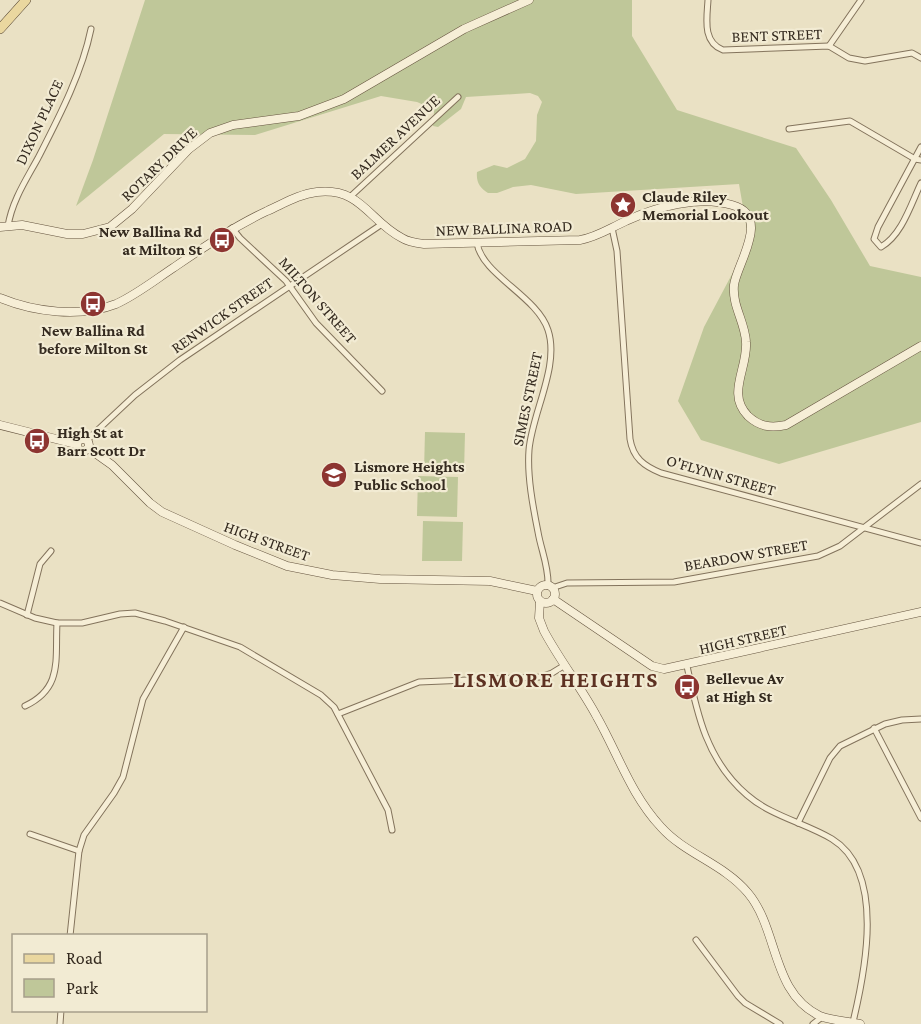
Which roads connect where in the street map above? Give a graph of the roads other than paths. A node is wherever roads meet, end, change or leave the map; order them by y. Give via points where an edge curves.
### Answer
1 (26, 0) edge
2 (529, 0) edge
3 (708, 0) edge
4 (861, 0) edge
5 (17, 11) junction
6 (0, 29) edge
7 (91, 29) dead end
8 (0, 37) edge
9 (829, 46) junction
10 (921, 58) edge
11 (458, 97) dead end
12 (789, 129) dead end
13 (921, 147) edge
14 (918, 160) edge
15 (921, 183) edge
16 (351, 196) junction
17 (382, 224) junction
18 (4, 226) edge
19 (232, 228) junction
20 (612, 228) junction
21 (477, 243) junction
22 (289, 285) junction
23 (0, 298) edge
24 (921, 346) edge
25 (382, 391) dead end
26 (0, 425) edge
27 (87, 444) junction
28 (921, 484) edge
29 (864, 528) junction
30 (921, 543) edge
31 (51, 551) dead end
32 (550, 587) junction
33 (537, 591) junction
34 (554, 598) junction
35 (540, 601) junction
36 (0, 603) edge
37 (921, 612) edge
38 (27, 615) junction
39 (57, 623) junction
40 (184, 627) junction
41 (565, 665) junction
42 (687, 666) junction
43 (25, 706) dead end
44 (338, 714) junction
45 (921, 719) edge
46 (874, 728) junction
47 (921, 818) edge
48 (798, 823) junction
49 (392, 830) dead end
50 (30, 834) dead end
51 (79, 851) junction
52 (70, 934) edge
53 (696, 940) dead end
54 (822, 1017) junction
55 (857, 1023) edge
56 (780, 1024) edge
57 (813, 1024) edge

1 - 5 main road
2 - 18 street, ROTARY DRIVE via 456,34 344,99 299,116 233,125 210,133 110,227 67,234 22,225
3 - 9 street, BENT STREET via 709,39 718,49
4 - 9 street
5 - 6 main road
5 - 8 main road
7 - 18 street, DIXON PLACE via 86,53 50,135
9 - 10 street, BENT STREET via 865,62 912,53
11 - 16 street, BALMER AVENUE
12 - 14 street via 850,121
13 - 14 street via 916,153
14 - 15 street via 878,227 874,239 881,247 896,233
16 - 17 street, NEW BALLINA ROAD
16 - 19 street via 307,194
17 - 21 street, NEW BALLINA ROAD via 402,238 424,244
17 - 22 street, RENWICK STREET
19 - 22 street, MILTON STREET
19 - 23 street via 130,297 100,309 71,312 23,306
20 - 21 street, NEW BALLINA ROAD via 580,240
20 - 24 street, NEW BALLINA ROAD via 658,207 682,203 734,205 746,214 751,237 735,279 734,293 746,342 737,390 743,411 762,426 786,425 798,419
20 - 29 street, O'FLYNN STREET via 617,251 630,439 640,461 661,473
21 - 32 street, SIMES STREET via 490,265 539,312 550,337 550,363 533,427 529,465 536,525
22 - 25 street, MILTON STREET via 316,323
22 - 27 street, RENWICK STREET via 158,376
26 - 27 street, HIGH STREET via 76,444 80,451
27 - 33 street, HIGH STREET via 162,512 287,566 363,578 490,581
28 - 29 street, BEARDOW STREET
29 - 30 street, O'FLYNN STREET
29 - 32 street, BEARDOW STREET via 834,550 807,559 674,582
31 - 38 street via 40,564
32 - 33 street via 542,586
32 - 34 street
33 - 35 street
34 - 35 street via 547,603
34 - 42 street, HIGH STREET via 652,666
35 - 41 street via 541,624
36 - 38 street
37 - 42 street, HIGH STREET
38 - 39 street
39 - 40 street via 135,613
39 - 43 street via 52,684 39,700
40 - 44 street via 254,655 321,695
40 - 51 street via 143,699 123,777 84,835
41 - 44 street via 540,676 418,682
41 - 54 street via 653,818 671,837 747,891 760,913 788,985 799,1001
42 - 48 street via 704,734 724,769 755,802
44 - 49 street via 388,810
45 - 46 street via 894,721
46 - 47 street
46 - 48 street via 835,751
48 - 55 street via 838,843 850,856 863,884 865,964
50 - 51 street
51 - 52 street
53 - 56 street via 738,996
54 - 55 street
54 - 57 street

